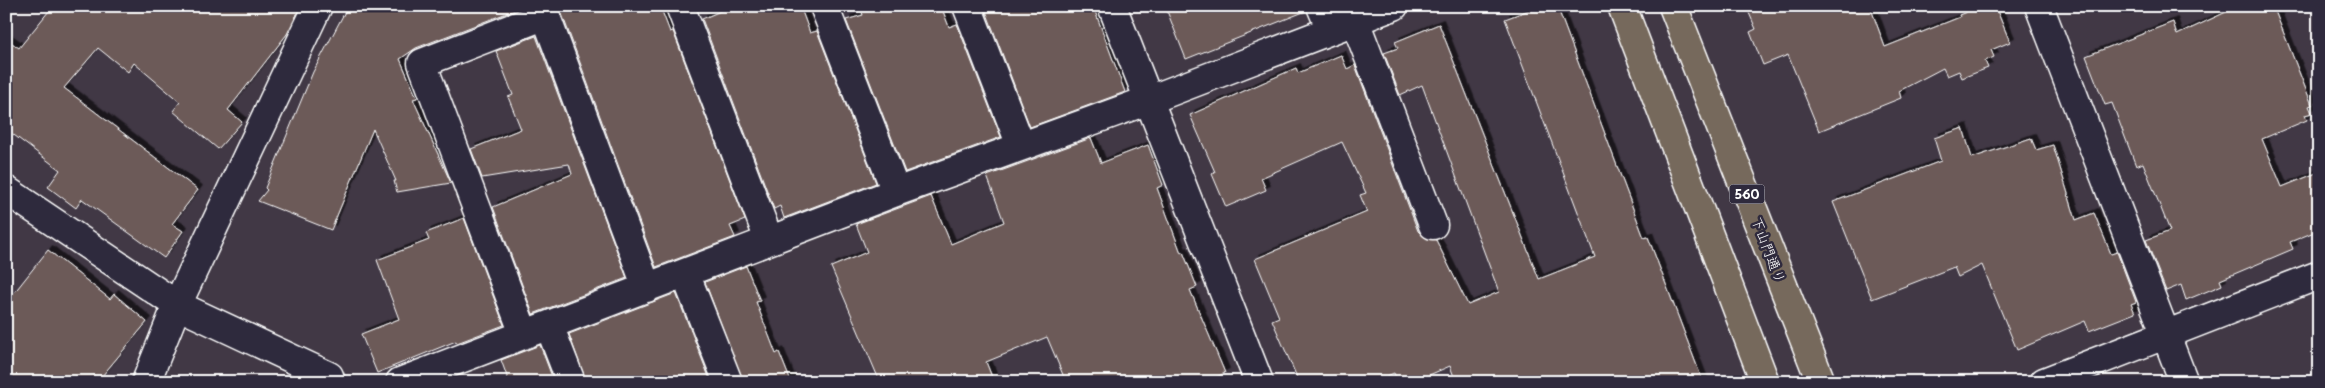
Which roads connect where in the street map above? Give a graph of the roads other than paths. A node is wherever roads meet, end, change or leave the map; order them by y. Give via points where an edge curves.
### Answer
1 (318, 6) edge
2 (680, 6) edge
3 (824, 6) edge
4 (967, 6) edge
5 (1112, 6) edge
6 (1394, 6) edge
7 (1622, 6) edge
8 (1673, 6) edge
9 (2039, 6) edge
10 (544, 11) edge
11 (1336, 19) edge
12 (1149, 100) junction
13 (1021, 146) junction
14 (6, 190) edge
15 (896, 192) junction
16 (1433, 225) dead end
17 (769, 240) junction
18 (686, 273) junction
19 (2319, 275) edge
20 (647, 288) junction
21 (177, 304) junction
22 (536, 330) junction
23 (2167, 335) junction
24 (146, 382) edge
25 (331, 382) edge
26 (400, 382) edge
27 (571, 382) edge
28 (728, 382) edge
29 (1259, 382) edge
30 (1765, 382) edge
31 (1821, 382) edge
32 (2044, 382) edge
33 (2184, 382) edge

1 - 21 street
2 - 17 street
3 - 15 street
4 - 13 street
5 - 12 street
6 - 11 street
7 - 30 main road
8 - 31 main road, 下山門通り / 560
9 - 23 street
10 - 20 street
10 - 22 street via 422,64
11 - 12 street
11 - 16 street
12 - 13 street
12 - 29 street
13 - 15 street
14 - 21 street
15 - 17 street
17 - 18 street
18 - 20 street
18 - 28 street
19 - 23 street
20 - 22 street
21 - 24 street
21 - 25 street via 329,376
22 - 26 street
22 - 27 street
23 - 32 street
23 - 33 street

